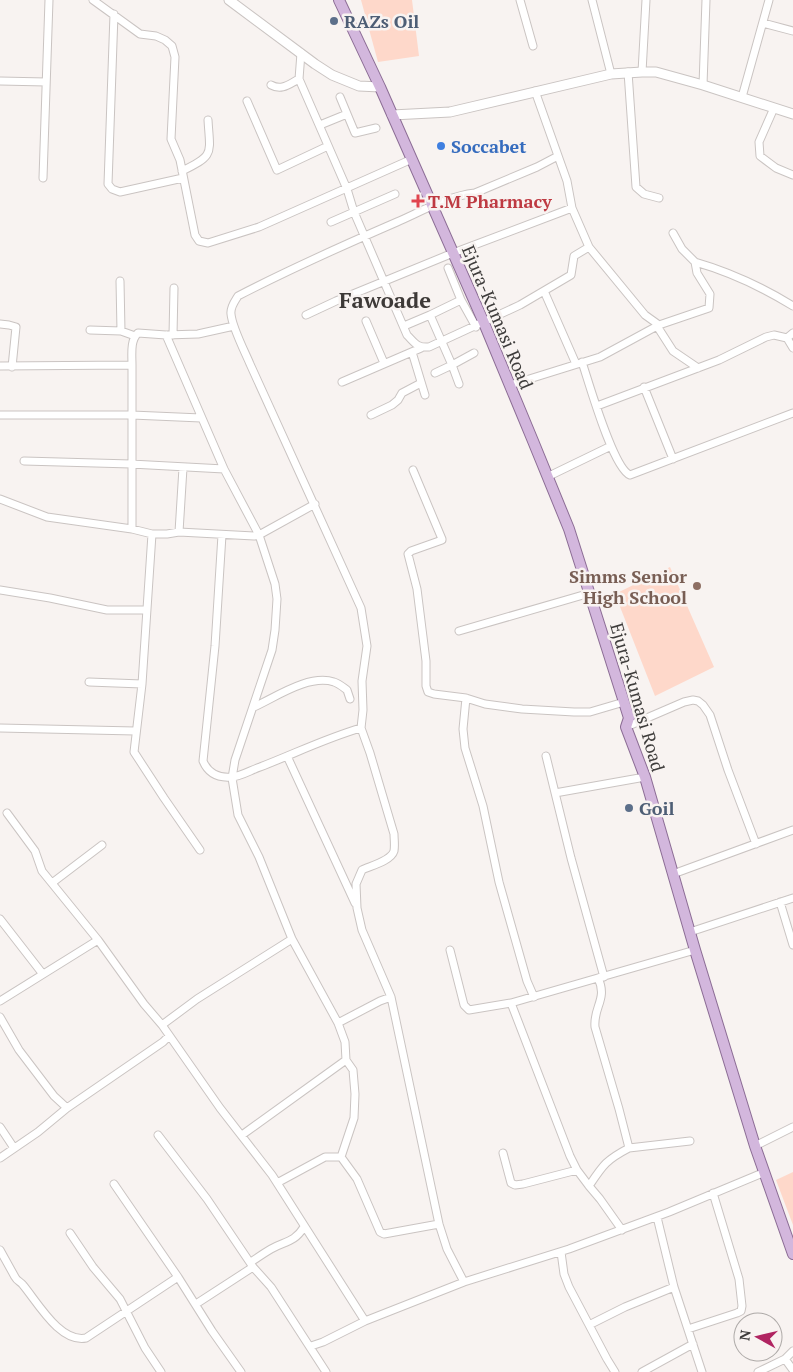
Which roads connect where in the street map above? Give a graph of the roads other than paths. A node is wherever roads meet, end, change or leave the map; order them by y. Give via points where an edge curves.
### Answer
1 (49, 0) edge
2 (93, 0) edge
3 (229, 0) edge
4 (339, 0) edge
5 (520, 0) edge
6 (592, 0) edge
7 (646, 0) edge
8 (706, 0) edge
9 (769, 0) edge
10 (114, 14) junction
11 (763, 23) junction
12 (793, 31) edge
13 (533, 46) dead end
14 (301, 53) junction
15 (628, 72) junction
16 (642, 72) junction
17 (611, 74) junction
18 (299, 79) junction
19 (0, 80) edge
20 (46, 82) junction
21 (271, 85) dead end
22 (703, 85) junction
23 (380, 87) junction
24 (535, 91) junction
25 (340, 96) dead end
26 (742, 97) junction
27 (247, 101) dead end
28 (774, 108) junction
29 (347, 114) junction
30 (793, 114) edge
31 (392, 115) junction
32 (208, 120) dead end
33 (320, 125) junction
34 (376, 128) dead end
35 (328, 146) junction
36 (558, 156) junction
37 (412, 160) junction
38 (182, 174) junction
39 (793, 175) edge
40 (43, 178) dead end
41 (348, 189) junction
42 (395, 194) dead end
43 (658, 198) dead end
44 (432, 206) junction
45 (572, 208) junction
46 (354, 212) junction
47 (331, 222) dead end
48 (673, 233) dead end
49 (364, 236) junction
50 (589, 247) junction
51 (453, 253) junction
52 (695, 262) junction
53 (448, 268) dead end
54 (120, 281) dead end
55 (385, 282) junction
56 (174, 288) dead end
57 (544, 291) junction
58 (461, 300) junction
59 (793, 306) edge
60 (306, 315) dead end
61 (430, 315) junction
62 (366, 321) dead end
63 (0, 324) edge
64 (480, 325) junction
65 (234, 326) junction
66 (404, 326) junction
67 (658, 326) junction
68 (90, 330) dead end
69 (121, 331) junction
70 (170, 335) junction
71 (790, 335) edge
72 (135, 336) junction
73 (440, 341) junction
74 (421, 348) junction
75 (793, 348) edge
76 (412, 352) junction
77 (474, 353) dead end
78 (580, 363) junction
79 (384, 364) junction
80 (452, 365) junction
81 (0, 366) edge
82 (132, 366) junction
83 (12, 367) junction
84 (698, 368) junction
85 (435, 373) dead end
86 (342, 382) dead end
87 (421, 383) junction
88 (459, 384) dead end
89 (510, 385) junction
90 (644, 387) junction
91 (425, 395) dead end
92 (597, 406) junction
93 (793, 414) edge
94 (0, 415) edge
95 (132, 415) junction
96 (371, 415) dead end
97 (201, 418) junction
98 (611, 446) junction
99 (673, 460) junction
100 (24, 461) dead end
101 (131, 464) junction
102 (183, 468) junction
103 (224, 469) junction
104 (413, 470) dead end
105 (547, 477) junction
106 (0, 499) edge
107 (315, 504) junction
108 (132, 529) junction
109 (179, 532) junction
110 (152, 534) junction
111 (222, 535) junction
112 (259, 535) junction
113 (0, 590) edge
114 (590, 593) junction
115 (147, 610) junction
116 (459, 631) dead end
117 (89, 682) dead end
118 (142, 684) junction
119 (466, 698) junction
120 (350, 699) dead end
121 (624, 702) junction
122 (254, 706) junction
123 (626, 727) junction
124 (0, 728) edge
125 (361, 728) junction
126 (136, 731) junction
127 (287, 756) junction
128 (546, 756) dead end
129 (645, 777) junction
130 (232, 778) junction
131 (555, 793) junction
132 (7, 813) dead end
133 (793, 830) edge
134 (756, 844) junction
135 (102, 845) dead end
136 (200, 850) dead end
137 (673, 874) junction
138 (52, 883) junction
139 (793, 898) edge
140 (780, 902) junction
141 (357, 908) junction
142 (0, 919) edge
143 (690, 932) junction
144 (292, 939) junction
145 (98, 940) junction
146 (793, 945) edge
147 (450, 950) dead end
148 (695, 950) junction
149 (42, 973) junction
150 (601, 978) junction
151 (391, 997) junction
152 (534, 997) junction
153 (0, 1001) edge
154 (511, 1003) junction
155 (0, 1017) edge
156 (338, 1023) junction
157 (162, 1025) junction
158 (169, 1036) junction
159 (346, 1060) junction
160 (67, 1108) junction
161 (0, 1127) edge
162 (793, 1127) edge
163 (158, 1135) dead end
164 (242, 1135) junction
165 (690, 1141) dead end
166 (755, 1146) junction
167 (14, 1148) junction
168 (629, 1148) junction
169 (503, 1153) dead end
170 (341, 1157) junction
171 (0, 1158) edge
172 (577, 1170) junction
173 (764, 1172) junction
174 (114, 1184) dead end
175 (277, 1184) junction
176 (589, 1186) junction
177 (713, 1193) junction
178 (657, 1217) junction
179 (440, 1224) junction
180 (304, 1227) junction
181 (622, 1230) junction
182 (70, 1234) dead end
183 (0, 1250) edge
184 (560, 1252) junction
185 (793, 1254) edge
186 (252, 1265) junction
187 (178, 1277) junction
188 (464, 1282) junction
189 (674, 1287) junction
190 (196, 1304) junction
191 (127, 1312) junction
192 (365, 1321) junction
193 (589, 1325) junction
194 (688, 1329) junction
195 (693, 1344) junction
196 (311, 1346) junction
197 (793, 1351) edge
198 (785, 1359) junction
199 (793, 1370) edge
200 (161, 1372) edge
201 (241, 1372) edge
202 (326, 1372) edge
203 (615, 1372) edge
204 (642, 1372) edge
205 (702, 1372) edge
206 (758, 1372) edge

1 - 20 street
2 - 10 street
3 - 14 street
4 - 23 main road, Ejura-Kumasi Road
5 - 13 street
6 - 17 street
7 - 16 street
8 - 22 street
9 - 11 street
10 - 38 street via 140,34 156,36 172,46 175,57 171,140
10 - 38 street via 108,184 120,192
11 - 12 street
11 - 26 street
14 - 18 street
14 - 23 street via 344,81
15 - 16 street
15 - 17 street
15 - 43 street via 636,187 644,194
16 - 22 street via 656,72
17 - 24 street
18 - 21 street via 282,88
18 - 33 street
19 - 20 street
20 - 40 street
22 - 26 street
23 - 31 main road, Ejura-Kumasi Road
24 - 31 street via 450,112
24 - 36 street
25 - 29 street
26 - 28 street
27 - 35 street via 277,170
28 - 30 street
28 - 39 street via 758,150 760,156 776,168
29 - 33 street
29 - 34 street via 356,134
31 - 37 main road, Ejura-Kumasi Road
32 - 38 street via 209,152 203,161
33 - 35 street
35 - 41 street
36 - 44 street via 475,193
36 - 45 street
37 - 41 street
37 - 44 main road, Ejura-Kumasi Road
38 - 41 street via 195,235 199,241 208,243 259,227
41 - 46 street
42 - 46 street
44 - 49 street
44 - 51 main road, Ejura-Kumasi Road
45 - 50 street
45 - 51 street
46 - 47 street
46 - 49 street
48 - 52 street
49 - 55 street
49 - 65 street via 238,296 231,314
50 - 57 street via 574,256 571,275
50 - 67 street via 645,315
51 - 55 street
51 - 64 main road, Ejura-Kumasi Road
52 - 59 street via 740,278
52 - 67 street via 710,294 709,308
53 - 58 street
54 - 69 street
55 - 60 street
55 - 66 street
56 - 70 street
57 - 64 street
57 - 78 street
58 - 61 street
58 - 64 street
61 - 66 street
61 - 73 street
62 - 79 street
63 - 83 street via 16,327
64 - 73 street
64 - 89 main road, Ejura-Kumasi Road
65 - 70 street via 198,334
65 - 107 street
66 - 74 street
67 - 78 street via 600,357
67 - 84 street via 673,351
68 - 69 street
69 - 72 street
70 - 72 street via 138,333
70 - 97 street
71 - 75 street
71 - 84 street via 766,337
72 - 82 street
73 - 74 street
73 - 80 street
74 - 76 street
76 - 79 street
76 - 87 street
77 - 80 street
78 - 89 street
78 - 92 street
79 - 86 street
80 - 85 street
80 - 88 street
81 - 83 street
82 - 83 street
82 - 95 street
84 - 90 street
87 - 91 street
87 - 96 street
89 - 105 main road, Ejura-Kumasi Road
90 - 92 street
90 - 99 street
92 - 98 street
93 - 99 street
94 - 95 street
95 - 97 street
95 - 101 street
97 - 103 street
98 - 99 street via 630,475
98 - 105 street
100 - 101 street
101 - 102 street
101 - 108 street
102 - 103 street
102 - 109 street
103 - 112 street
104 - 119 street via 442,539 408,554 417,589 426,686 428,692 434,694
105 - 114 main road, Ejura-Kumasi Road via 569,528
106 - 108 street via 47,517
107 - 112 street
107 - 125 street via 361,608 367,646
108 - 110 street
109 - 110 street
109 - 111 street
110 - 115 street
111 - 112 street
111 - 130 street via 203,761 212,773
112 - 122 street via 277,599 272,650
113 - 115 street via 107,610
114 - 116 street
114 - 121 main road, Ejura-Kumasi Road
115 - 118 street
117 - 118 street
118 - 126 street
119 - 121 street via 494,706 574,712 590,712
119 - 152 street via 465,748 483,806 499,882
120 - 122 street via 348,690 333,681 320,681 303,683
121 - 123 main road, Ejura-Kumasi Road via 628,718
122 - 130 street
123 - 129 main road, Ejura-Kumasi Road
123 - 134 street via 684,702 693,700 703,705 710,716
124 - 126 street
125 - 127 street
125 - 141 street via 394,834 394,851 391,856 362,870 356,884
126 - 136 street via 134,752
127 - 130 street
127 - 141 street
128 - 131 street
129 - 131 street
129 - 137 main road, Ejura-Kumasi Road
130 - 144 street via 238,815 259,856
131 - 150 street
132 - 138 street via 35,851 42,871
133 - 134 street
134 - 137 street
135 - 138 street
137 - 143 main road, Ejura-Kumasi Road
138 - 145 street
139 - 140 street
140 - 143 street
140 - 146 street
141 - 151 street via 362,930
142 - 149 street
143 - 148 main road, Ejura-Kumasi Road
144 - 156 street
144 - 157 street
145 - 149 street
145 - 157 street
147 - 154 street via 464,1005 469,1010
148 - 150 street
148 - 166 main road, Ejura-Kumasi Road
149 - 153 street
150 - 152 street
150 - 168 street via 602,993 594,1021
151 - 156 street
151 - 179 street
152 - 154 street
154 - 172 street
155 - 160 street via 19,1050
156 - 159 street via 345,1042
157 - 158 street
158 - 160 street
158 - 164 street
159 - 164 street
159 - 170 street via 353,1070 354,1118
160 - 167 street
161 - 167 street
162 - 166 street
163 - 186 street
164 - 175 street
165 - 168 street
166 - 173 main road, Ejura-Kumasi Road
167 - 171 street
168 - 176 street via 602,1166
169 - 172 street via 511,1183 515,1185
170 - 175 street via 325,1157
170 - 179 street via 356,1179 380,1232 384,1234
172 - 176 street
173 - 177 street
173 - 185 main road, Ejura-Kumasi Road
174 - 187 street
175 - 180 street
176 - 181 street
177 - 178 street
177 - 194 street via 739,1279 742,1306 741,1311
178 - 181 street
178 - 189 street
179 - 188 street via 447,1249
180 - 186 street via 299,1235 273,1248
180 - 192 street
181 - 184 street
182 - 191 street
183 - 191 street via 17,1280 46,1315 75,1339 86,1338
184 - 188 street
184 - 193 street via 569,1287
186 - 190 street
186 - 196 street
187 - 190 street
187 - 191 street
188 - 192 street
189 - 193 street
189 - 194 street
190 - 201 street
191 - 200 street
192 - 196 street
193 - 203 street
194 - 195 street
195 - 204 street
195 - 205 street
196 - 202 street
197 - 198 street
198 - 199 street
198 - 206 street

